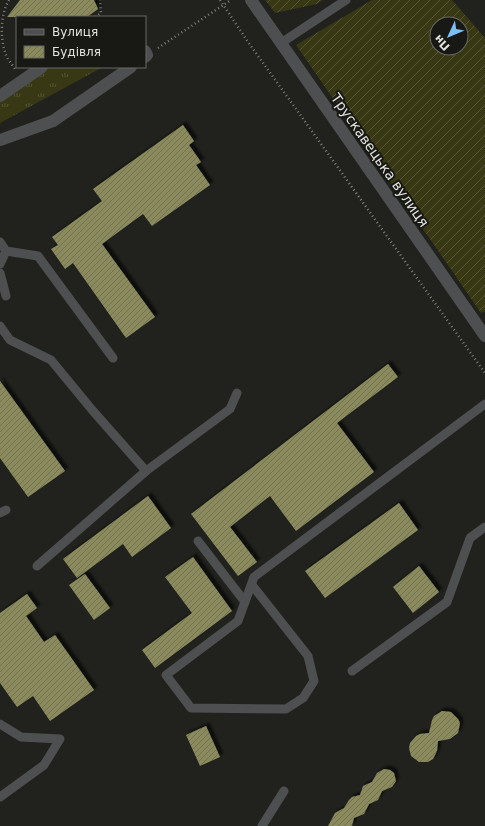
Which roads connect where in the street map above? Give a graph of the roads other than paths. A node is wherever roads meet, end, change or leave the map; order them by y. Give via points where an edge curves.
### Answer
1 (251, 0) edge
2 (346, 0) edge
3 (281, 43) junction
4 (40, 68) edge
5 (129, 68) edge
6 (1, 94) edge
7 (0, 140) edge
8 (0, 242) edge
9 (6, 251) junction
10 (0, 264) edge
11 (0, 273) edge
12 (6, 296) dead end
13 (0, 326) edge
14 (485, 336) edge
15 (113, 358) dead end
16 (236, 393) dead end
17 (485, 404) edge
18 (146, 470) junction
19 (485, 527) edge
20 (198, 541) dead end
21 (37, 566) dead end
22 (252, 585) junction
23 (245, 602) junction
24 (352, 671) dead end
25 (0, 724) edge
26 (284, 791) dead end
27 (0, 796) edge
28 (262, 826) edge

1 - 3 street, Трускавецька вулиця
2 - 3 lane
3 - 14 street, Трускавецька вулиця
4 - 6 street
5 - 7 street via 53,121
8 - 9 lane
9 - 10 lane
9 - 15 lane via 38,256
11 - 12 lane
13 - 18 lane via 10,340 51,360
16 - 18 lane via 230,409
17 - 22 lane via 254,577
18 - 21 lane
19 - 24 lane via 470,538 447,602
20 - 23 lane
22 - 23 lane
22 - 23 lane via 308,656 314,681 303,698 286,709 191,708 166,675 238,620
25 - 27 lane via 20,736 60,739 44,765
26 - 28 lane

